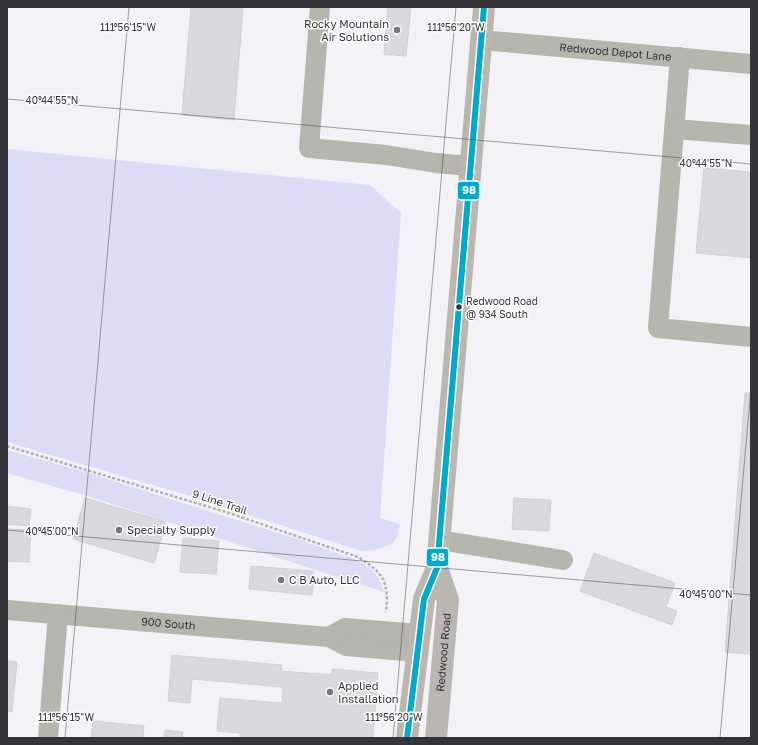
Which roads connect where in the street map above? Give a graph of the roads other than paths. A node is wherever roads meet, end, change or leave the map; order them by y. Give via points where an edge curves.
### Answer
1 (320, 7) edge
2 (484, 7) edge
3 (481, 40) junction
4 (680, 57) junction
5 (751, 64) edge
6 (674, 129) junction
7 (751, 135) edge
8 (470, 166) junction
9 (751, 337) edge
10 (439, 540) junction
11 (563, 560) dead end
12 (437, 568) junction
13 (7, 610) edge
14 (58, 614) junction
15 (418, 643) junction
16 (48, 738) edge
17 (407, 738) edge
18 (436, 738) edge

1 - 8 street via 309,148
2 - 3 main road, Redwood Road
3 - 4 street, Redwood Depot Lane
3 - 8 main road, Redwood Road
4 - 5 street, Redwood Depot Lane
4 - 6 street
6 - 7 street
6 - 9 street via 658,328
8 - 10 main road, Redwood Road
10 - 11 street
10 - 12 main road, Redwood Road
12 - 15 main road, Redwood Road via 424,599
12 - 18 main road, Redwood Road via 448,600
13 - 14 street, 900 South
14 - 15 street, 900 South via 329,637 345,628
14 - 16 street
15 - 17 main road, Redwood Road

